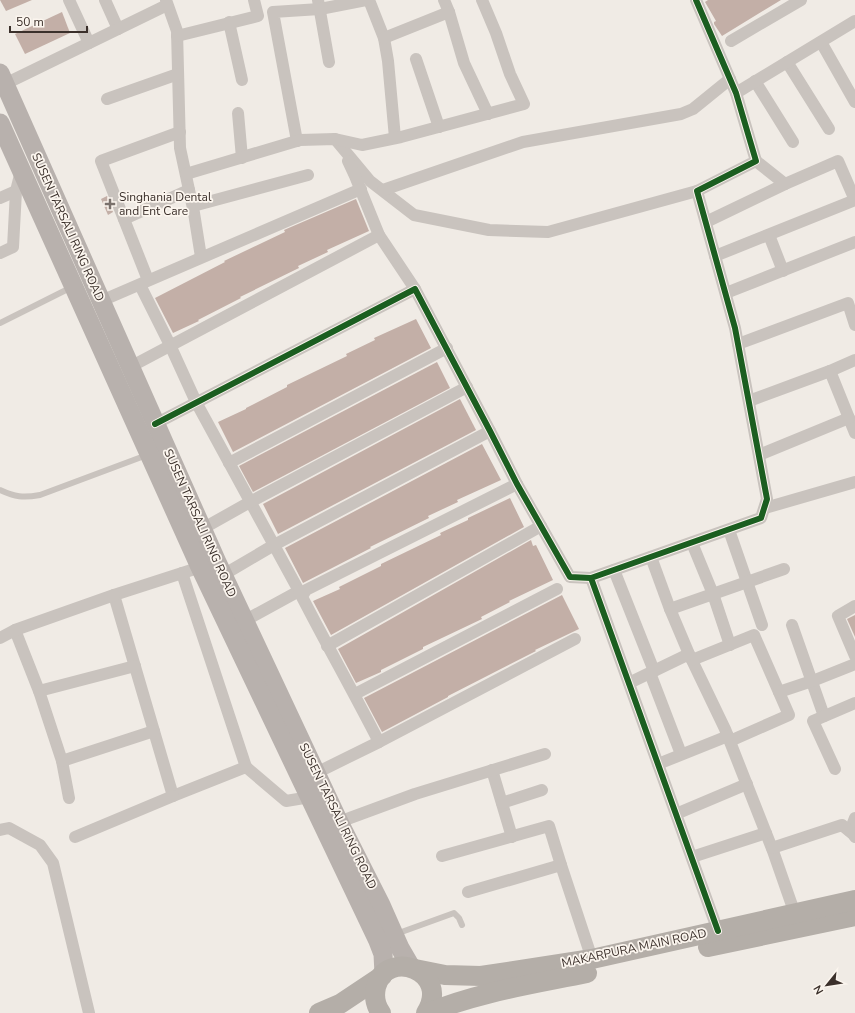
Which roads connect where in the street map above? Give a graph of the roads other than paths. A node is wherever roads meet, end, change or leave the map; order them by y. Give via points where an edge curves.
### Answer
1 (69, 0) edge
2 (105, 0) edge
3 (254, 0) edge
4 (362, 0) edge
5 (444, 0) edge
6 (482, 0) edge
7 (696, 0) edge
8 (801, 0) edge
9 (166, 2) edge
10 (319, 4) edge
11 (273, 12) junction
12 (449, 12) junction
13 (258, 16) junction
14 (230, 22) junction
15 (854, 25) edge
16 (118, 29) junction
17 (177, 36) junction
18 (384, 38) junction
19 (731, 41) dead end
20 (821, 42) junction
21 (89, 43) junction
22 (416, 59) dead end
23 (330, 62) dead end
24 (787, 62) junction
25 (178, 74) junction
26 (3, 78) edge
27 (730, 79) junction
28 (242, 80) dead end
29 (755, 81) junction
30 (736, 93) junction
31 (107, 99) dead end
32 (855, 102) edge
33 (238, 113) dead end
34 (488, 114) junction
35 (0, 123) edge
36 (439, 127) junction
37 (829, 130) dead end
38 (180, 132) junction
39 (395, 138) junction
40 (335, 139) junction
41 (297, 141) junction
42 (793, 142) dead end
43 (242, 158) junction
44 (756, 161) junction
45 (21, 171) junction
46 (186, 174) junction
47 (308, 175) dead end
48 (785, 184) junction
49 (361, 189) junction
50 (189, 190) junction
51 (382, 190) junction
52 (16, 191) junction
53 (697, 191) junction
54 (0, 198) edge
55 (855, 200) edge
56 (193, 206) junction
57 (124, 219) junction
58 (706, 222) junction
59 (380, 235) junction
60 (769, 235) junction
61 (855, 242) edge
62 (0, 253) edge
63 (715, 256) junction
64 (201, 257) junction
65 (783, 271) junction
66 (144, 282) junction
67 (73, 287) junction
68 (415, 289) junction
69 (726, 294) junction
70 (101, 301) junction
71 (0, 323) edge
72 (855, 325) edge
73 (738, 344) junction
74 (170, 345) junction
75 (447, 348) junction
76 (855, 360) edge
77 (130, 367) junction
78 (830, 371) junction
79 (467, 387) junction
80 (749, 401) junction
81 (196, 402) junction
82 (849, 418) junction
83 (155, 424) junction
84 (490, 431) junction
85 (855, 433) edge
86 (157, 451) junction
87 (759, 455) junction
88 (229, 463) junction
89 (855, 482) edge
90 (517, 484) junction
91 (0, 490) edge
92 (250, 502) junction
93 (765, 508) junction
94 (541, 526) junction
95 (202, 529) junction
96 (729, 530) junction
97 (692, 543) junction
98 (274, 545) junction
99 (651, 557) junction
100 (213, 568) junction
101 (784, 569) dead end
102 (614, 570) junction
103 (182, 573) junction
104 (591, 578) junction
105 (748, 581) junction
106 (557, 589) dead end
107 (299, 591) junction
108 (713, 594) junction
109 (114, 596) junction
110 (855, 606) edge
111 (670, 609) junction
112 (244, 621) junction
113 (762, 625) dead end
114 (792, 625) dead end
115 (15, 630) junction
116 (851, 635) edge
117 (0, 638) edge
118 (575, 639) dead end
119 (730, 645) junction
120 (327, 646) junction
121 (855, 656) edge
122 (691, 657) junction
123 (855, 664) edge
124 (135, 666) junction
125 (652, 672) junction
126 (811, 682) junction
127 (629, 683) junction
128 (39, 691) junction
129 (779, 692) junction
130 (355, 694) junction
131 (855, 703) edge
132 (824, 716) junction
133 (154, 731) junction
134 (729, 738) junction
135 (379, 742) junction
136 (545, 754) dead end
137 (682, 754) junction
138 (62, 761) junction
139 (658, 764) junction
140 (246, 767) junction
141 (835, 769) dead end
142 (492, 770) junction
143 (316, 773) junction
144 (747, 784) junction
145 (542, 790) dead end
146 (173, 796) junction
147 (310, 797) junction
148 (69, 798) dead end
149 (502, 803) junction
150 (676, 814) junction
151 (855, 818) edge
152 (339, 822) junction
153 (0, 830) edge
154 (766, 832) junction
155 (852, 834) edge
156 (512, 837) junction
157 (75, 838) dead end
158 (772, 848) junction
159 (442, 856) dead end
160 (692, 857) junction
161 (560, 865) junction
162 (468, 892) dead end
163 (855, 900) edge
164 (795, 914) junction
165 (855, 916) edge
166 (462, 925) dead end
167 (718, 931) junction
168 (386, 938) junction
169 (592, 959) junction
170 (413, 968) junction
171 (383, 975) junction
172 (482, 985) junction
173 (89, 1013) edge
174 (319, 1013) edge
175 (382, 1013) edge
176 (427, 1013) edge

1 - 21 street
2 - 16 street
3 - 13 street
4 - 10 street
4 - 18 street
5 - 12 street
6 - 34 street via 524,104
7 - 27 street
8 - 19 street
9 - 16 street
9 - 17 street
10 - 11 street
10 - 23 street
11 - 13 street
11 - 41 street
12 - 18 street
12 - 34 street via 464,63
13 - 14 street
14 - 17 street
14 - 28 street
15 - 20 street
16 - 21 street
17 - 25 street
18 - 39 street
20 - 24 street
20 - 32 street
21 - 26 street
22 - 36 street
24 - 29 street
24 - 37 street
25 - 31 street
25 - 38 street
26 - 70 main road, SUSEN TARSALI RING ROAD
27 - 30 street
27 - 51 street via 693,109 681,114 523,142
29 - 30 street
29 - 42 street
30 - 44 street
33 - 43 street
34 - 36 street
35 - 45 main road, SUSEN TARSALI RING ROAD
36 - 39 street
38 - 46 street via 180,148
38 - 57 street via 101,161
39 - 40 street via 362,145
40 - 41 street
40 - 49 street
40 - 51 street via 370,180
41 - 43 street
43 - 46 street
44 - 48 street
44 - 53 street
45 - 52 street
45 - 67 main road, SUSEN TARSALI RING ROAD
46 - 50 street
47 - 56 street
48 - 55 street via 838,161
48 - 58 street
49 - 59 street
49 - 64 street
50 - 56 street
50 - 57 street
51 - 53 street via 414,215 489,230 548,232
52 - 54 street
52 - 62 street via 13,247
53 - 58 street
55 - 60 street
56 - 64 street
57 - 66 street
58 - 63 street
59 - 68 street
59 - 74 street
60 - 63 street
60 - 65 street
61 - 65 street
63 - 69 street
64 - 66 street
65 - 69 street
66 - 70 street
66 - 74 street
67 - 71 lane
67 - 86 main road, SUSEN TARSALI RING ROAD
68 - 75 street
68 - 81 street
69 - 73 street
70 - 77 main road, SUSEN TARSALI RING ROAD
72 - 73 street via 848,303
73 - 80 street
74 - 77 street
74 - 81 street
75 - 79 street
75 - 88 street
76 - 78 street
77 - 83 main road, SUSEN TARSALI RING ROAD
78 - 80 street
78 - 82 street
79 - 84 street
79 - 92 street
80 - 87 street
81 - 83 street
81 - 88 street
82 - 85 street
82 - 87 street
83 - 86 main road, SUSEN TARSALI RING ROAD
84 - 90 street
84 - 98 street
86 - 91 lane via 40,495 26,498
86 - 95 main road, SUSEN TARSALI RING ROAD
86 - 100 main road, SUSEN TARSALI RING ROAD
87 - 93 street via 767,499
88 - 92 street
89 - 93 street
90 - 94 street
90 - 107 street via 306,590 303,595
92 - 95 street
92 - 98 street
93 - 96 street via 762,518
94 - 104 street via 570,577
94 - 120 street
95 - 100 main road, SUSEN TARSALI RING ROAD
96 - 97 street
96 - 105 street
97 - 99 street
97 - 108 street
98 - 100 street
98 - 107 street
99 - 102 street
99 - 111 street
100 - 103 street
100 - 112 main road, SUSEN TARSALI RING ROAD
100 - 147 main road, SUSEN TARSALI RING ROAD
101 - 105 street
102 - 104 street
102 - 125 street
103 - 109 street
103 - 140 street
104 - 127 street
105 - 108 street
105 - 113 street
106 - 130 street
107 - 112 street
107 - 120 street
108 - 111 street
108 - 119 street
109 - 115 street
109 - 124 street
110 - 116 street via 838,616
111 - 122 street
112 - 143 main road, SUSEN TARSALI RING ROAD
114 - 126 street
115 - 117 street
115 - 128 street
116 - 121 street
118 - 135 street
119 - 122 street
119 - 129 street via 754,635
120 - 130 street
122 - 125 street
122 - 134 street
123 - 126 street
124 - 128 street
124 - 133 street
125 - 127 street
125 - 137 street
126 - 129 street
126 - 132 street
127 - 139 street
128 - 138 street
129 - 134 street via 789,715
130 - 135 street
131 - 132 street
132 - 141 street via 813,721
133 - 138 street
133 - 146 street
134 - 137 street
134 - 144 street
135 - 143 street
136 - 142 street
137 - 139 street
138 - 148 street
139 - 150 street
140 - 146 street
140 - 147 street via 286,801
142 - 149 street
142 - 152 street via 415,794
143 - 152 main road, SUSEN TARSALI RING ROAD
144 - 150 street
144 - 154 street
145 - 149 street
146 - 157 street
147 - 168 main road, SUSEN TARSALI RING ROAD
149 - 156 street
150 - 160 street
151 - 155 street
152 - 168 main road, SUSEN TARSALI RING ROAD via 381,906
153 - 173 street via 9,828 40,846 53,863
154 - 158 street
154 - 160 street
155 - 158 street via 842,825
156 - 159 street
156 - 161 street via 549,826
158 - 164 street
160 - 167 street
161 - 162 street
161 - 169 street
163 - 164 highway, MAKARPURA MAIN ROAD
164 - 167 highway, MAKARPURA MAIN ROAD
165 - 172 highway, MAKARPURA MAIN ROAD
166 - 168 lane via 454,913 448,914
167 - 169 highway, MAKARPURA MAIN ROAD
168 - 170 main road, SUSEN TARSALI RING ROAD via 400,948
168 - 171 main road, SUSEN TARSALI RING ROAD
169 - 172 highway, MAKARPURA MAIN ROAD
170 - 171 highway via 397,967
170 - 172 highway
170 - 176 highway via 429,980 432,989 433,998
171 - 174 highway via 340,1004
171 - 175 highway via 375,992
172 - 176 highway

